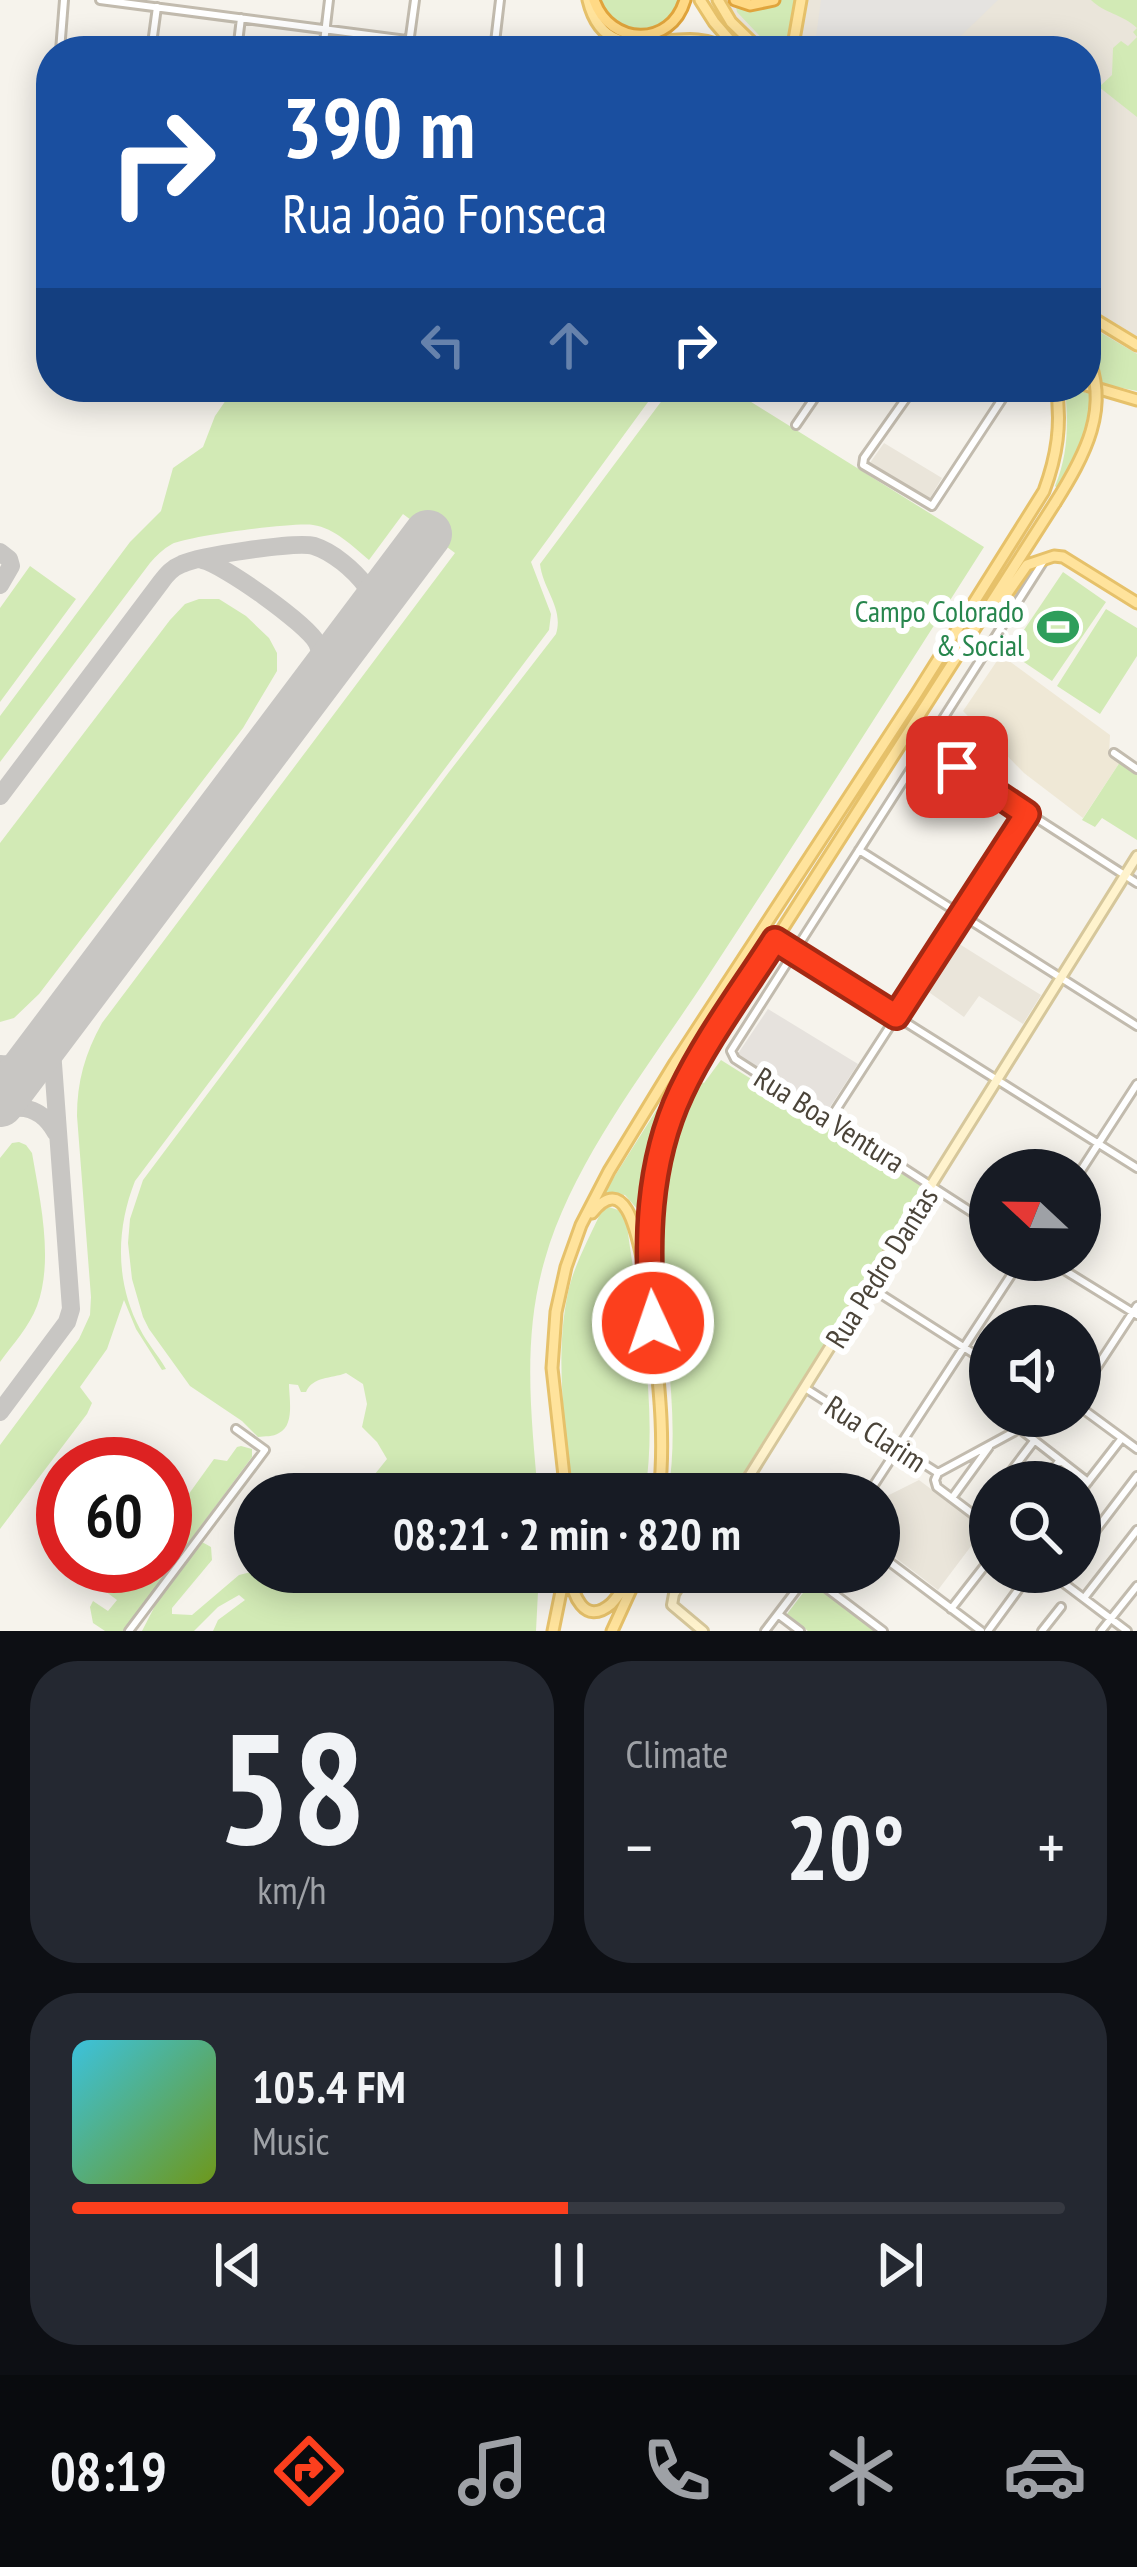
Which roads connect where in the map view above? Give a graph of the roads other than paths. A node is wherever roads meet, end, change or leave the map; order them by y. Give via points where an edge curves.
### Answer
1 (64, 0) edge
2 (100, 0) edge
3 (329, 0) edge
4 (415, 0) edge
5 (500, 0) edge
6 (591, 0) edge
7 (685, 0) edge
8 (700, 0) edge
9 (718, 0) edge
10 (735, 0) edge
11 (773, 0) edge
12 (801, 0) edge
13 (151, 4) edge
14 (242, 18) junction
15 (326, 29) junction
16 (61, 36) edge
17 (152, 36) edge
18 (239, 36) edge
19 (325, 36) edge
20 (379, 36) edge
21 (410, 36) edge
22 (494, 36) edge
23 (612, 36) edge
24 (728, 36) edge
25 (745, 36) edge
26 (795, 36) edge
27 (1101, 323) edge
28 (1137, 345) edge
29 (1101, 389) edge
30 (1137, 400) edge
31 (812, 402) edge
32 (903, 402) edge
33 (1000, 402) edge
34 (1058, 402) edge
35 (1096, 402) edge
36 (796, 425) dead end
37 (1043, 562) junction
38 (995, 599) junction
39 (1137, 603) edge
40 (1114, 753) dead end
41 (957, 767) dead end
42 (1137, 769) edge
43 (1027, 814) junction
44 (859, 850) junction
45 (1137, 856) edge
46 (1125, 876) junction
47 (1137, 884) edge
48 (962, 916) junction
49 (775, 940) junction
50 (793, 952) junction
51 (1060, 979) junction
52 (896, 1016) junction
53 (1137, 1026) edge
54 (997, 1079) junction
55 (1137, 1084) edge
56 (830, 1120) junction
57 (1098, 1144) junction
58 (1095, 1149) edge
59 (1137, 1168) edge
60 (932, 1185) junction
61 (969, 1210) edge
62 (581, 1226) junction
63 (1007, 1281) edge
64 (1084, 1281) edge
65 (868, 1286) junction
66 (650, 1288) junction
67 (1136, 1311) edge
68 (964, 1347) junction
69 (969, 1350) edge
70 (1101, 1362) edge
71 (805, 1388) junction
72 (1101, 1422) edge
73 (236, 1429) dead end
74 (1006, 1437) edge
75 (1029, 1437) edge
76 (1122, 1438) junction
77 (1034, 1441) junction
78 (990, 1445) junction
79 (898, 1448) junction
80 (1137, 1449) edge
81 (1019, 1461) edge
82 (1060, 1461) edge
83 (1101, 1465) edge
84 (564, 1473) edge
85 (660, 1473) edge
86 (755, 1473) edge
87 (882, 1473) edge
88 (938, 1473) junction
89 (1137, 1476) edge
90 (952, 1498) junction
91 (969, 1511) edge
92 (1101, 1523) edge
93 (1137, 1530) edge
94 (900, 1570) edge
95 (969, 1586) edge
96 (1137, 1586) edge
97 (563, 1593) edge
98 (572, 1593) edge
99 (620, 1593) edge
100 (628, 1593) edge
101 (675, 1593) edge
102 (794, 1593) edge
103 (835, 1593) edge
104 (1015, 1593) edge
105 (1079, 1593) edge
106 (1084, 1598) junction
107 (1061, 1607) dead end
108 (951, 1609) junction
109 (778, 1614) junction
110 (1111, 1619) junction
111 (128, 1631) edge
112 (553, 1631) edge
113 (612, 1631) edge
114 (703, 1631) edge
115 (765, 1631) edge
116 (800, 1631) edge
117 (883, 1631) edge
118 (985, 1631) edge
119 (1042, 1631) edge
120 (1101, 1631) edge
121 (1127, 1631) edge

1 - 16 street
2 - 13 street
3 - 15 street
4 - 21 street
5 - 22 street
6 - 7 highway via 608,24 637,35 674,22
6 - 23 main road via 597,23
8 - 24 main road
9 - 25 main road
10 - 11 highway
12 - 26 main road
13 - 14 street
13 - 17 street
14 - 15 street
14 - 18 street
15 - 19 street
15 - 20 street
27 - 28 main road
29 - 30 main road
31 - 36 street
32 - 33 street via 862,465 932,506
34 - 62 main road via 1056,460 1030,517 675,1064
35 - 38 main road, bridge via 1081,459
37 - 38 main road via 1025,567
37 - 39 main road via 1063,557
37 - 44 street
38 - 49 main road
40 - 42 street
41 - 43 street
43 - 46 street
43 - 48 street
44 - 48 street
44 - 50 street
45 - 46 main road, Rua Pedro Dantas
46 - 47 street
46 - 51 main road, Rua Pedro Dantas
48 - 51 street
48 - 52 street
49 - 50 street
49 - 66 main road via 694,1068 665,1131 652,1191
50 - 52 street
50 - 56 street, Rua Boa Ventura via 731,1054
51 - 53 street
51 - 54 main road, Rua Pedro Dantas
52 - 54 street
52 - 56 street
54 - 57 street
54 - 60 main road, Rua Pedro Dantas
55 - 57 street
56 - 60 street, Rua Boa Ventura
57 - 58 street
57 - 59 street
60 - 61 street, Rua Boa Ventura
60 - 65 main road, Rua Pedro Dantas
62 - 66 main road via 604,1201 625,1205
62 - 84 main road via 556,1312 552,1368
63 - 68 street
64 - 67 street
65 - 68 street
65 - 71 main road, Rua Pedro Dantas
66 - 85 main road
67 - 70 street
68 - 69 street
68 - 79 street
71 - 79 street, Rua Clarim
71 - 86 main road, Rua Pedro Dantas
72 - 76 street
73 - 111 street via 265,1450
74 - 78 street
75 - 77 street
76 - 80 street
76 - 83 street
77 - 81 street
77 - 82 street
78 - 88 street
78 - 90 street
79 - 87 street
79 - 88 street, Rua Clarim
88 - 90 street, Rua Clarim via 935,1484
89 - 92 street
90 - 91 street, Rua Clarim
93 - 106 street
94 - 108 street
95 - 108 street
96 - 110 street
97 - 112 main road
98 - 99 main road via 598,1611
100 - 113 main road
101 - 114 main road via 672,1605
102 - 109 street
103 - 117 street
104 - 118 street
105 - 106 street
106 - 110 street
107 - 119 street
108 - 118 street
109 - 115 street
109 - 116 street
110 - 120 street
110 - 121 street

